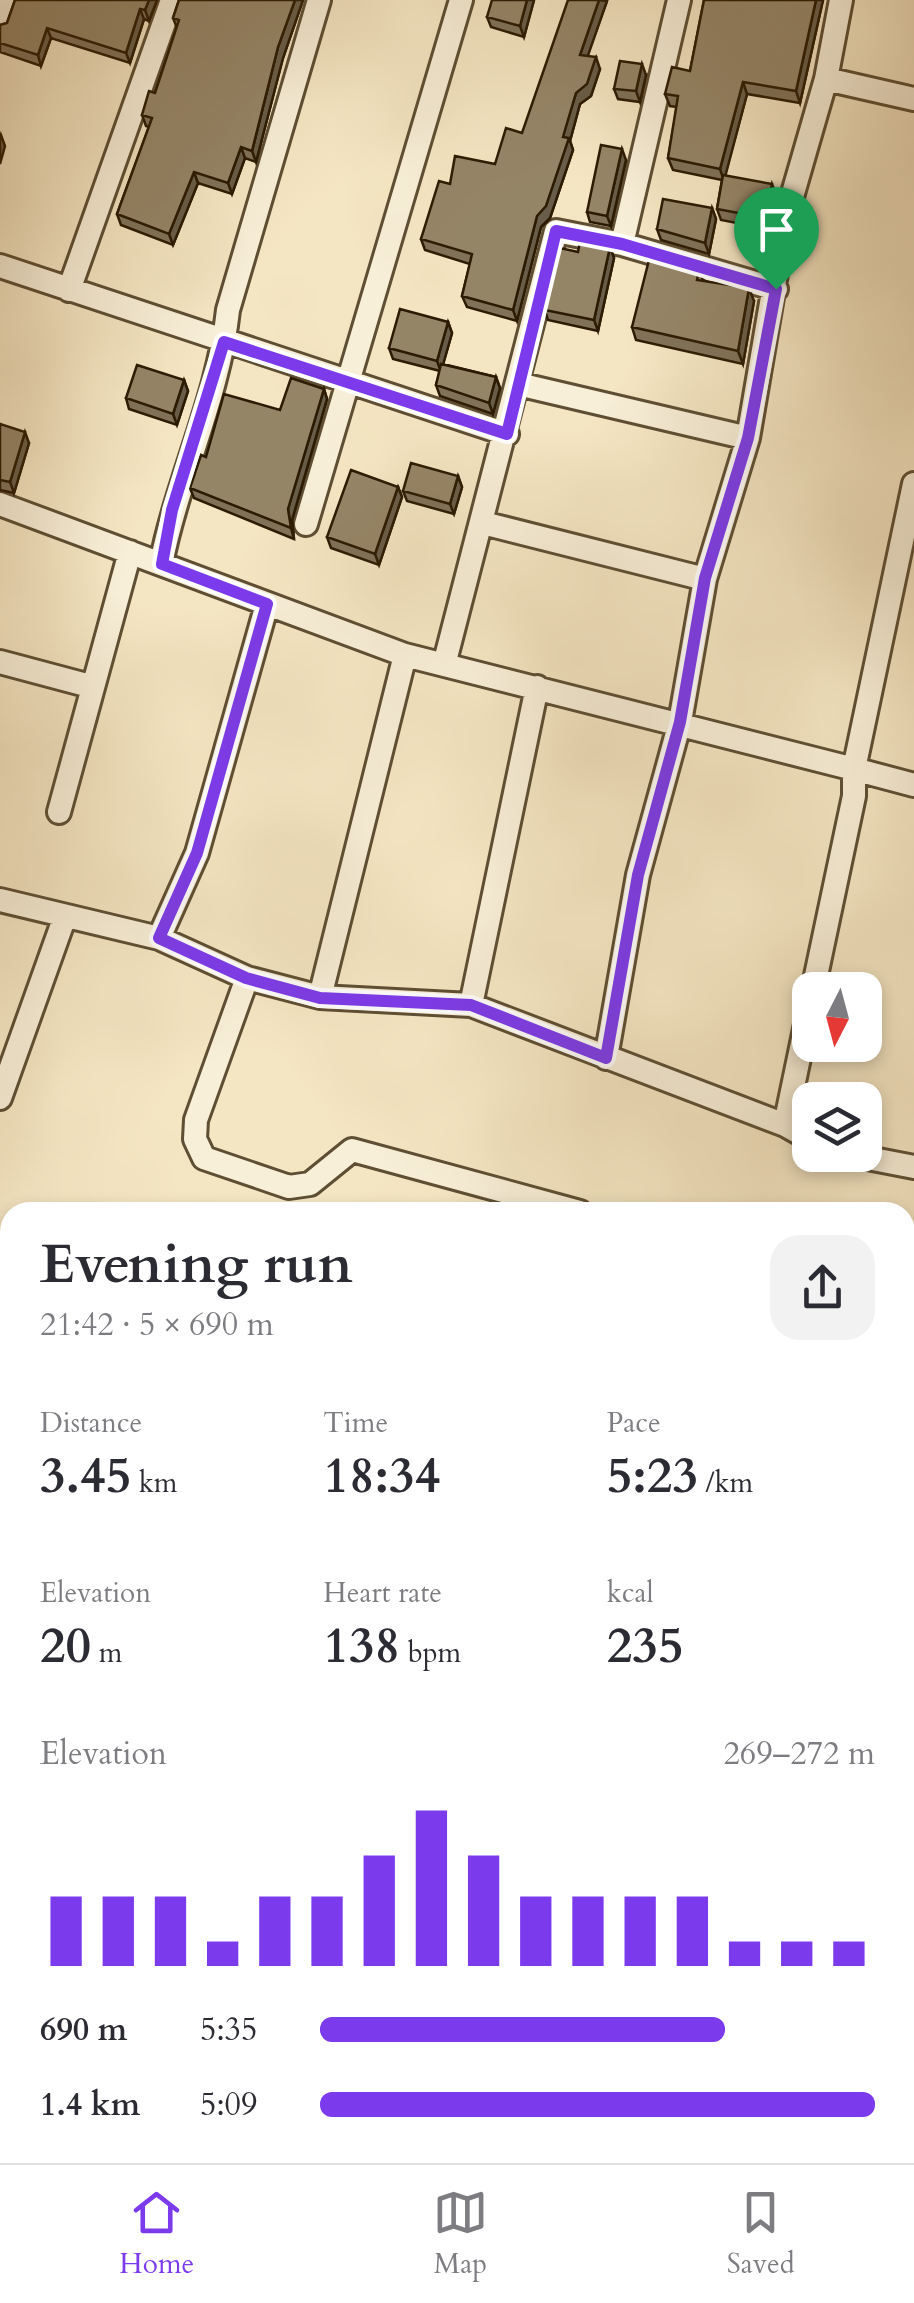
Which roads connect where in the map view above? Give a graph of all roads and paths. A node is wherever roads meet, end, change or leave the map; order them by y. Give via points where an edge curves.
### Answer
1 (7, 0) edge
2 (172, 0) edge
3 (319, 0) edge
4 (461, 0) edge
5 (678, 0) edge
6 (842, 0) edge
7 (0, 23) edge
8 (826, 79) junction
9 (914, 98) edge
10 (622, 244) junction
11 (0, 266) edge
12 (776, 289) junction
13 (69, 290) junction
14 (224, 342) junction
15 (348, 382) junction
16 (518, 384) junction
17 (507, 434) junction
18 (748, 438) junction
19 (914, 484) edge
20 (0, 504) edge
21 (483, 523) junction
22 (306, 524) dead end
23 (130, 552) junction
24 (162, 564) junction
25 (705, 578) junction
26 (267, 604) junction
27 (405, 655) junction
28 (0, 662) edge
29 (444, 665) junction
30 (90, 686) junction
31 (537, 688) junction
32 (680, 722) junction
33 (854, 769) junction
34 (914, 785) edge
35 (59, 812) dead end
36 (0, 900) edge
37 (64, 918) junction
38 (159, 938) junction
39 (817, 972) edge
40 (246, 978) junction
41 (320, 998) junction
42 (471, 1005) junction
43 (606, 1058) junction
44 (798, 1062) edge
45 (0, 1098) edge
46 (784, 1125) junction
47 (792, 1129) edge
48 (882, 1161) edge
49 (914, 1167) edge
50 (543, 1202) edge

1 - 7 street
2 - 13 street
3 - 14 street
4 - 15 street
5 - 10 street
6 - 8 street
8 - 9 street
8 - 12 street via 785,221
10 - 12 street
10 - 16 street via 556,231
11 - 13 street
12 - 18 street
13 - 14 street
14 - 15 street
14 - 24 street
15 - 17 street
15 - 22 street
16 - 17 street
16 - 18 street
17 - 21 street
18 - 25 street
19 - 33 street
20 - 23 street
21 - 25 street
21 - 29 street
23 - 24 street
23 - 30 street
24 - 26 street
25 - 32 street
26 - 27 street
26 - 38 street via 197,853
27 - 29 street
27 - 41 street
28 - 30 street
29 - 31 street
30 - 35 street
31 - 32 street
31 - 42 street
32 - 33 street
32 - 43 street via 638,875
33 - 34 street
33 - 39 street
36 - 37 street
37 - 38 street
37 - 45 street
38 - 40 street
40 - 41 street
40 - 50 street via 196,1120 194,1140 204,1158 289,1187 310,1184 352,1150
41 - 42 street
42 - 43 street
43 - 46 street
44 - 46 street
46 - 47 street
48 - 49 street

